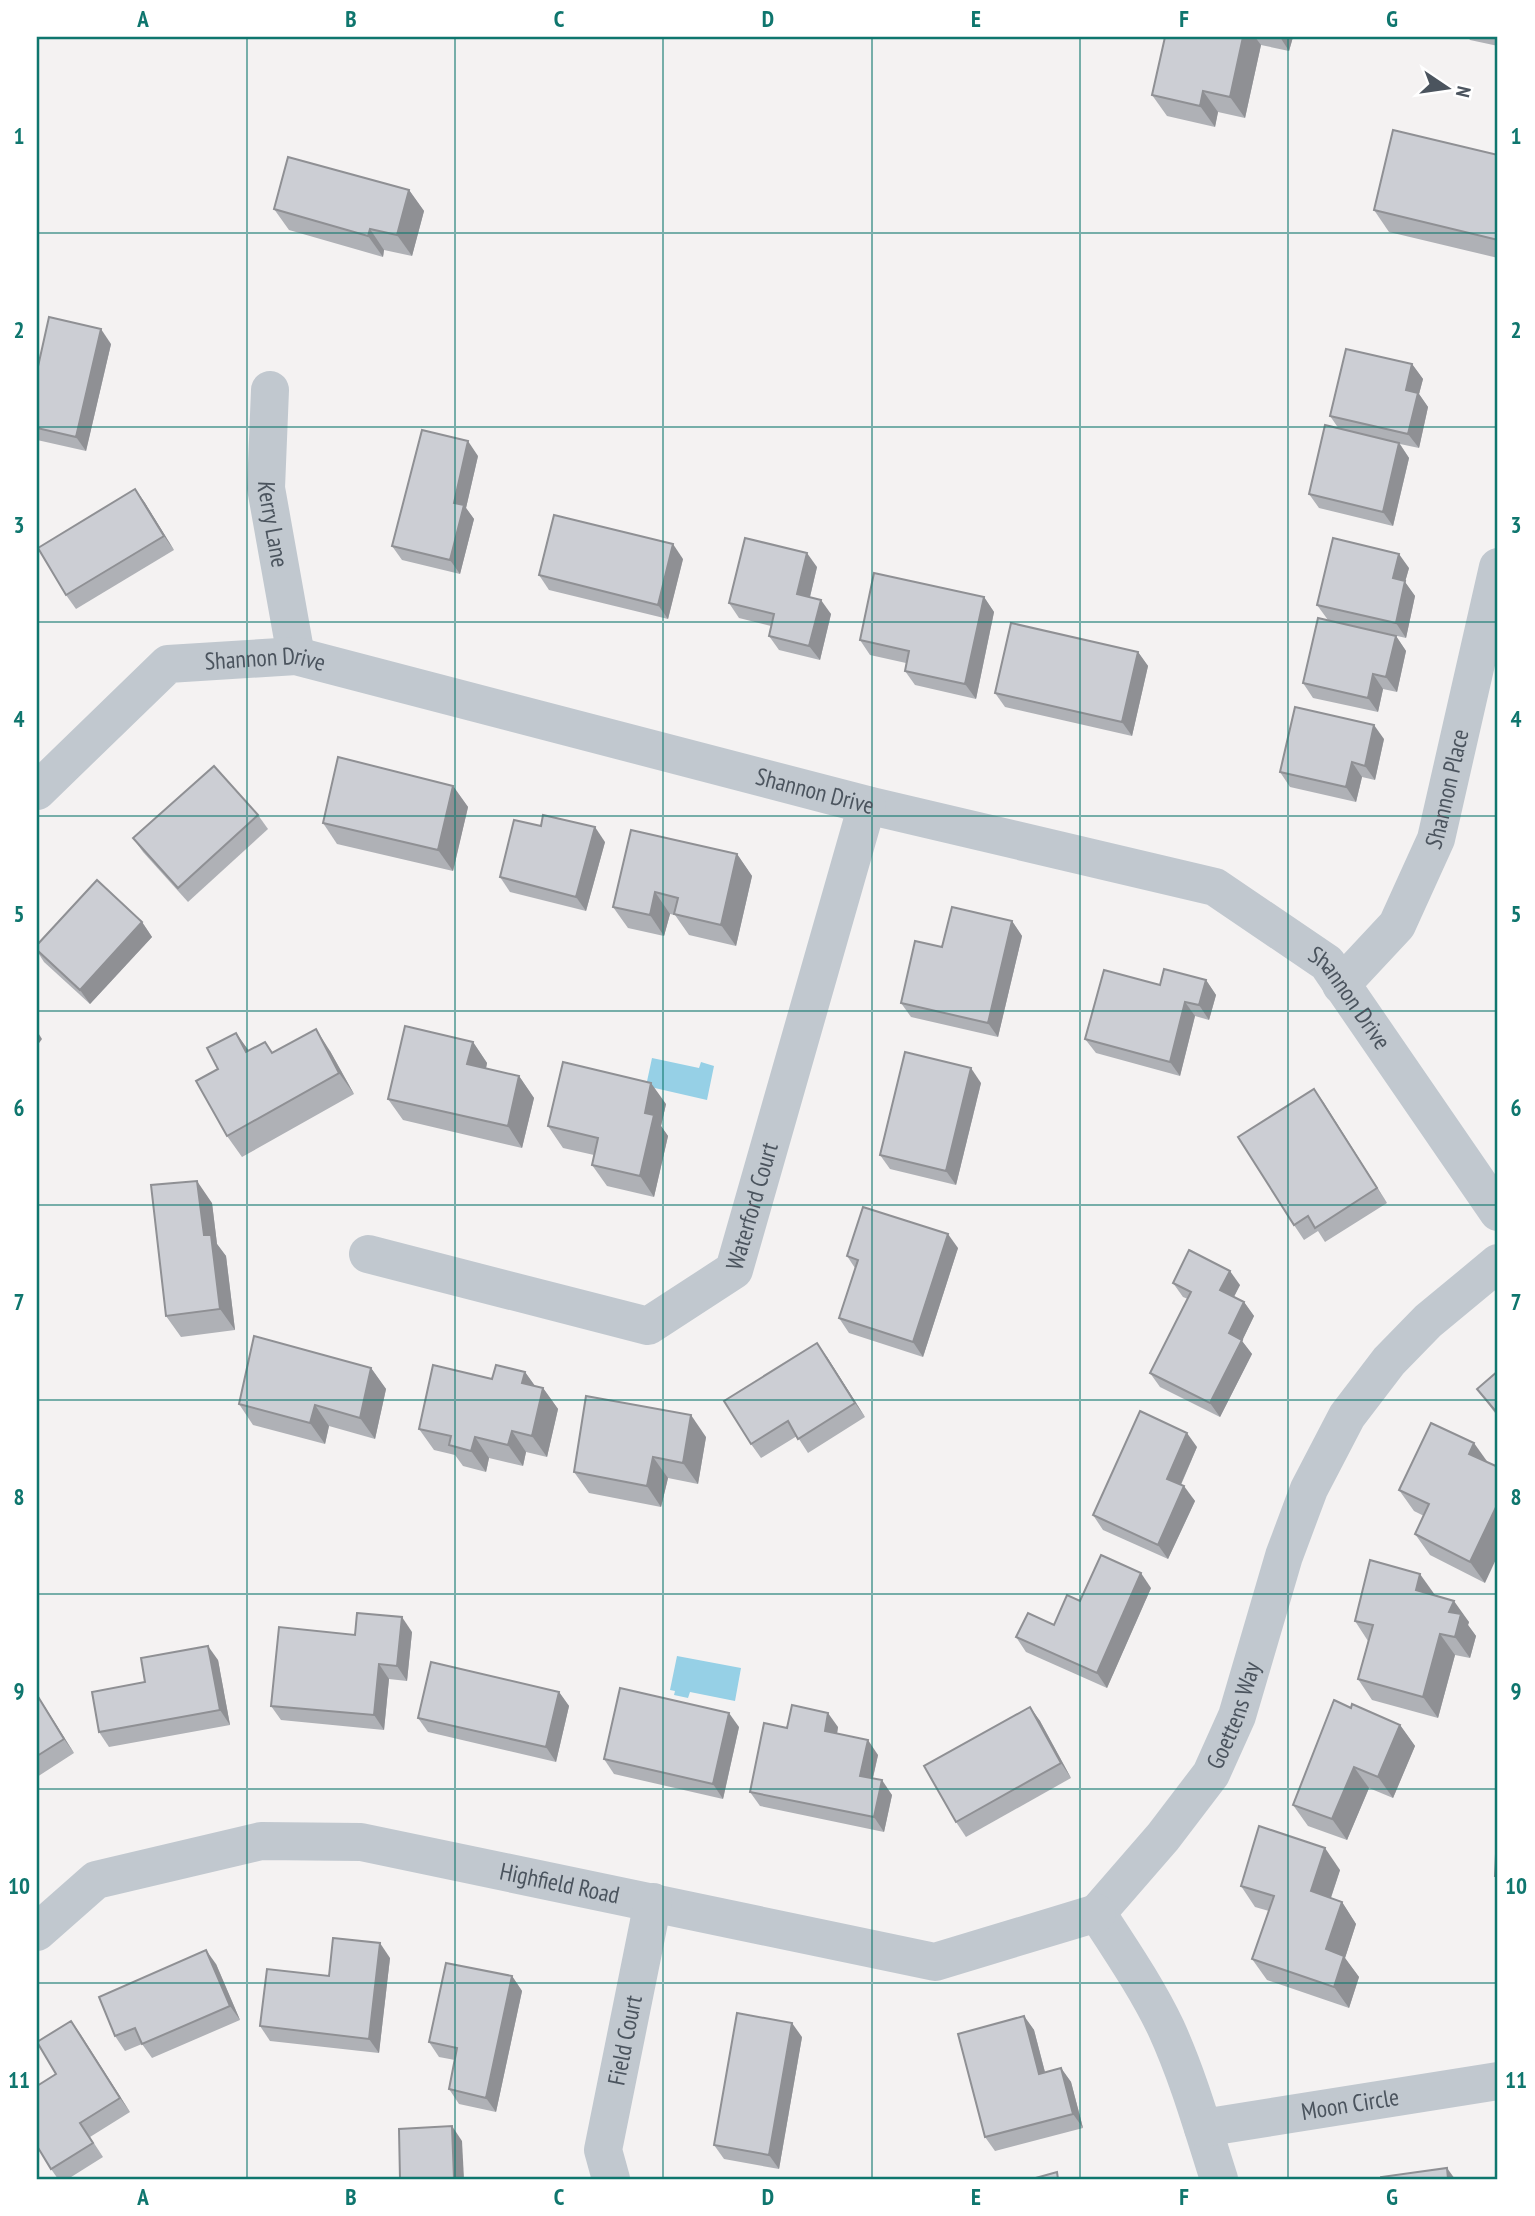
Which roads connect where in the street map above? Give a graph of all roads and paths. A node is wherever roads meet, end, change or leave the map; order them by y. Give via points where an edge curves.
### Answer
1 (270, 390) dead end
2 (1498, 567) edge
3 (296, 656) junction
4 (37, 791) edge
5 (867, 804) junction
6 (1341, 985) junction
7 (1498, 1212) edge
8 (368, 1254) dead end
9 (1498, 1263) edge
10 (653, 1902) junction
11 (1097, 1913) junction
12 (37, 1932) edge
13 (1498, 2081) edge
14 (1203, 2128) junction
15 (611, 2179) edge
16 (1219, 2179) edge

1 - 3 street, Kerry Lane via 266,488
2 - 6 street, Shannon Place via 1436,839 1396,925
3 - 4 street, Shannon Drive via 168,664
3 - 5 street, Shannon Drive
5 - 6 street, Shannon Drive via 1215,887 1327,963
5 - 8 street, Waterford Court via 734,1270 648,1326
6 - 7 street, Shannon Drive
9 - 11 street, Goettens Way via 1428,1321 1389,1361 1347,1416 1309,1489 1284,1556 1237,1716 1211,1774
10 - 11 street, Highfield Road via 935,1962
10 - 12 street, Highfield Road via 361,1842 261,1841 96,1880
10 - 15 street, Field Court via 603,2151
11 - 14 street via 1166,2028
13 - 14 street, Moon Circle
14 - 16 street

